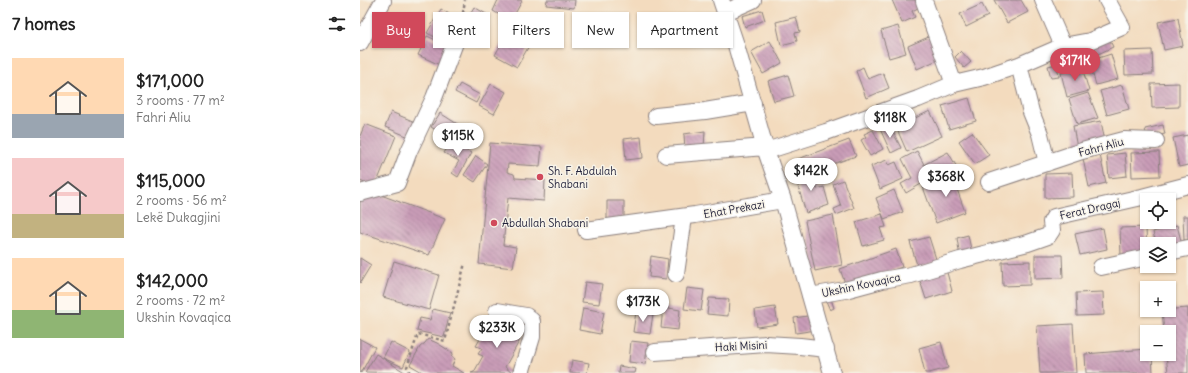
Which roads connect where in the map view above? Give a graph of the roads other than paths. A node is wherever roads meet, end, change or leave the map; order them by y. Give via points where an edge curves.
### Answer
1 (753, 0) edge
2 (1043, 0) edge
3 (1107, 0) edge
4 (383, 1) dead end
5 (924, 1) dead end
6 (724, 6) edge
7 (360, 43) edge
8 (1063, 46) junction
9 (453, 48) edge
10 (1019, 65) junction
11 (954, 84) junction
12 (753, 103) junction
13 (656, 116) dead end
14 (1156, 141) dead end
15 (766, 149) junction
16 (666, 155) dead end
17 (1048, 163) junction
18 (989, 182) dead end
19 (1188, 185) edge
20 (360, 193) edge
21 (783, 200) junction
22 (684, 217) junction
23 (586, 230) dead end
24 (1188, 248) edge
25 (1176, 251) edge
26 (1140, 258) edge
27 (960, 260) joint
28 (1100, 267) dead end
29 (676, 274) dead end
30 (810, 296) junction
31 (497, 310) dead end
32 (826, 349) junction
33 (655, 352) dead end
34 (521, 373) edge
35 (832, 373) edge

1 - 6 street
2 - 8 street
3 - 8 street via 1122,27 1090,41
4 - 7 street
5 - 11 street
6 - 12 street, Ukshin Kovaqica
8 - 10 street
9 - 20 street via 396,183
10 - 11 street
10 - 17 street
11 - 15 street via 826,132
12 - 13 street
12 - 15 street, Ukshin Kovaqica
14 - 17 street, Fahri Aliu via 1124,140
15 - 16 street
15 - 21 street, Ukshin Kovaqica
17 - 18 street, Fahri Aliu
19 - 27 street, Ferat Dragaj via 1054,217 1051,222 1051,233 1047,237
21 - 22 street, Ehat Prekazi
21 - 30 street, Ukshin Kovaqica
22 - 23 street, Ehat Prekazi
22 - 29 street
24 - 25 street
26 - 28 street
27 - 30 street, Ukshin Kovaqica via 911,275
30 - 32 street, Ukshin Kovaqica
31 - 34 street via 526,316 532,321 532,337
32 - 33 street, Haki Misini via 766,344
32 - 35 street, Ukshin Kovaqica

